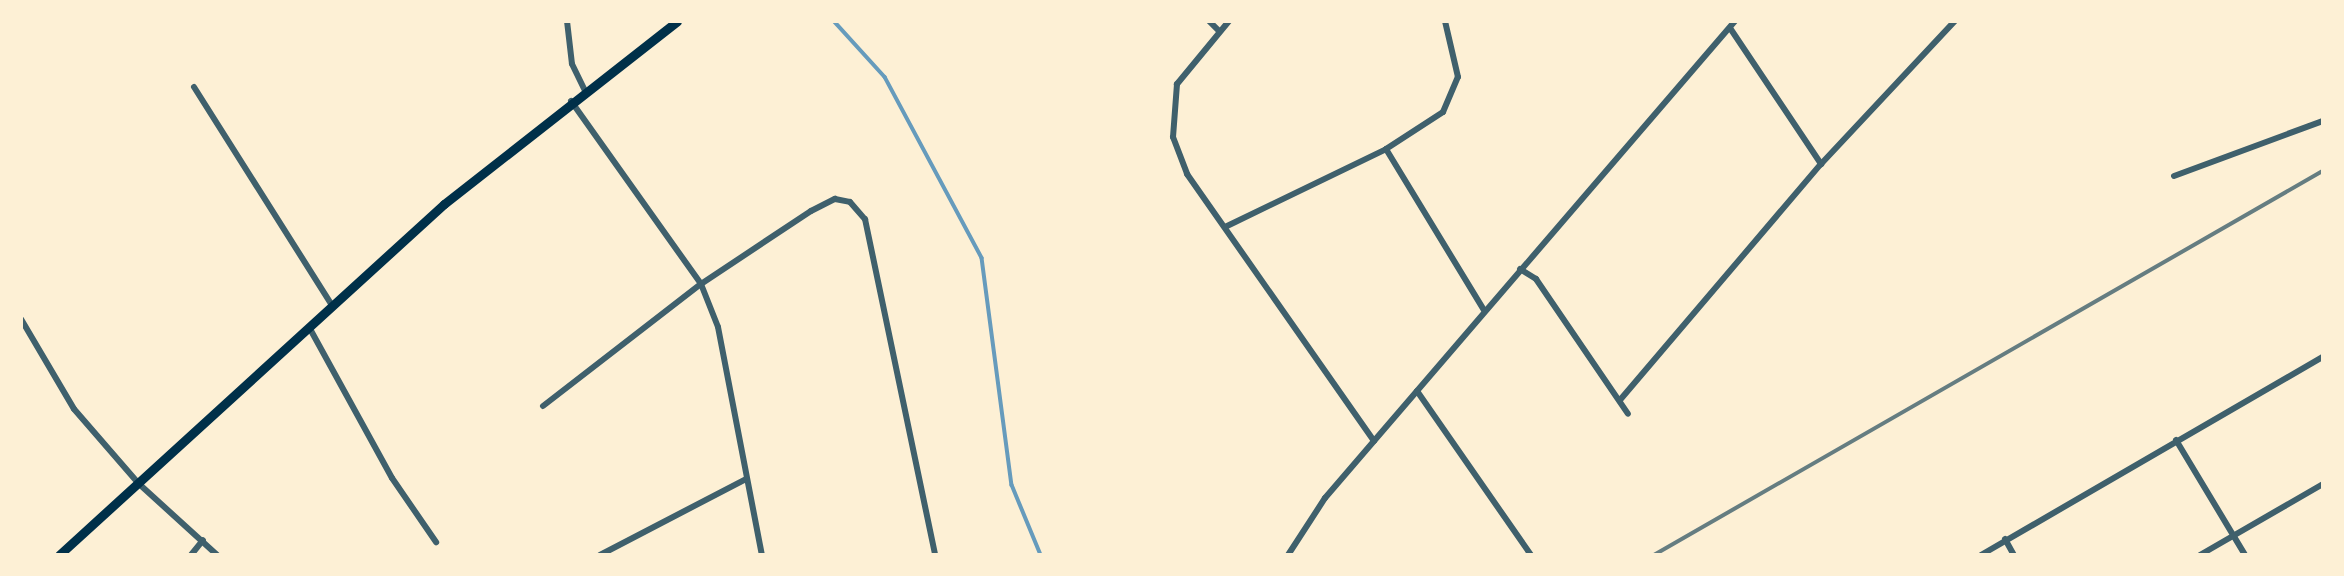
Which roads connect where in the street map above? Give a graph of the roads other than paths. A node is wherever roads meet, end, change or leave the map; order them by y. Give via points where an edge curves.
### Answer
1 (567, 21) edge
2 (677, 21) edge
3 (1209, 21) edge
4 (1228, 21) edge
5 (1445, 21) edge
6 (1735, 21) edge
7 (1955, 21) edge
8 (665, 24) edge
9 (1730, 28) junction
10 (1218, 30) junction
11 (194, 87) dead end
12 (585, 91) junction
13 (571, 101) junction
14 (2323, 121) edge
15 (1386, 149) junction
16 (1821, 164) junction
17 (2174, 176) dead end
18 (1225, 227) junction
19 (1520, 270) junction
20 (701, 284) junction
21 (332, 305) junction
22 (1484, 310) junction
23 (21, 320) edge
24 (309, 327) junction
25 (2323, 357) edge
26 (1417, 391) junction
27 (1620, 400) junction
28 (543, 406) dead end
29 (1628, 414) dead end
30 (2176, 440) junction
31 (1374, 441) junction
32 (746, 479) junction
33 (138, 483) junction
34 (2323, 484) edge
35 (2234, 536) junction
36 (2005, 539) junction
37 (202, 540) junction
38 (436, 542) dead end
39 (59, 555) edge
40 (191, 555) edge
41 (217, 555) edge
42 (600, 555) edge
43 (762, 555) edge
44 (935, 555) edge
45 (1288, 555) edge
46 (1531, 555) edge
47 (1981, 555) edge
48 (2014, 555) edge
49 (2200, 555) edge
50 (2245, 555) edge

1 - 12 street via 572,64
2 - 8 main road
3 - 10 street
4 - 10 street
5 - 15 street via 1458,77 1454,95 1443,112
6 - 9 street
7 - 16 street
8 - 12 main road
9 - 16 street
9 - 19 street
10 - 18 street via 1177,84 1172,137 1187,174
11 - 21 street
12 - 13 main road
13 - 20 street
13 - 21 main road
14 - 17 street
15 - 18 street
15 - 22 street
16 - 27 street
18 - 31 street
19 - 22 street
19 - 27 street via 1536,279
20 - 28 street
20 - 32 street via 719,327
20 - 44 street via 824,203 850,202 865,219
21 - 24 main road
22 - 26 street
23 - 33 street via 74,409
24 - 33 main road
24 - 38 street via 392,478
25 - 30 street
26 - 31 street
26 - 46 street
27 - 29 street
30 - 35 street
30 - 36 street
31 - 45 street via 1325,498
32 - 42 street
32 - 43 street
33 - 37 street
33 - 39 main road
34 - 35 street
35 - 49 street
35 - 50 street
36 - 47 street
36 - 48 street
37 - 40 street
37 - 41 street

